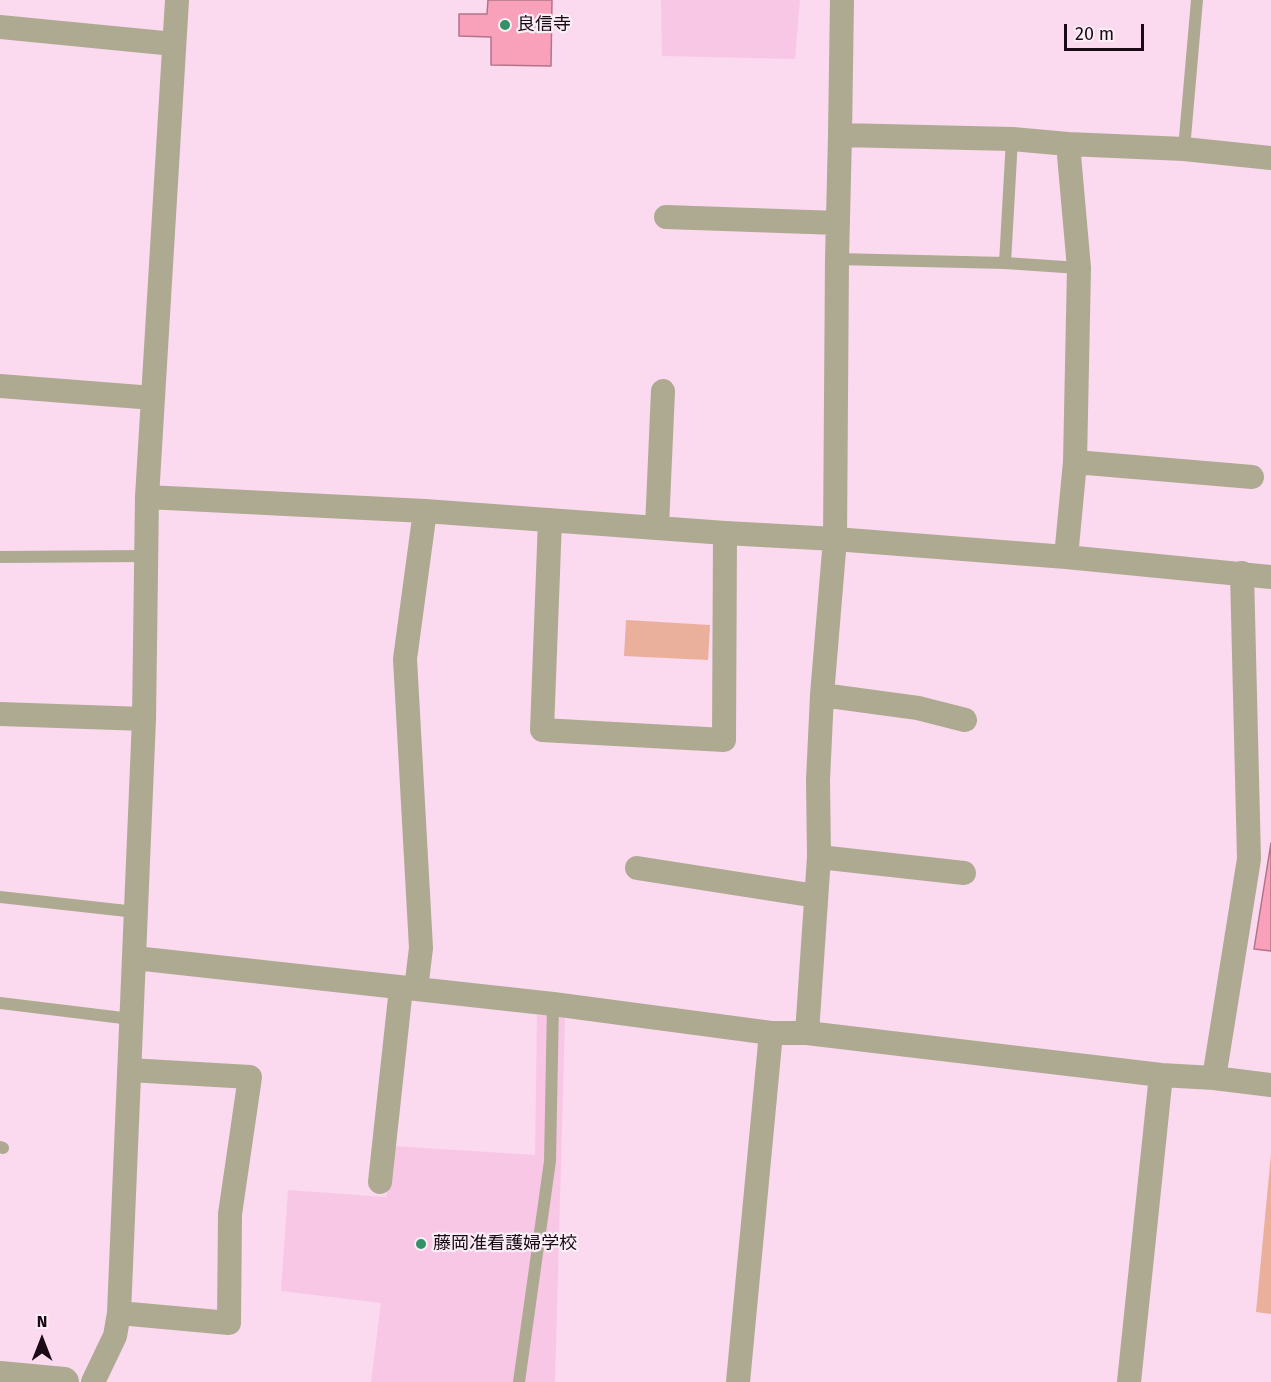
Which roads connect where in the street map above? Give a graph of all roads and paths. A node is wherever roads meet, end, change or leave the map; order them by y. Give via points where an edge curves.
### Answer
1 (177, 0) edge
2 (842, 0) edge
3 (1197, 0) edge
4 (0, 27) edge
5 (174, 44) junction
6 (840, 135) junction
7 (1012, 139) junction
8 (1068, 144) junction
9 (1184, 149) junction
10 (1271, 158) edge
11 (666, 217) dead end
12 (838, 223) junction
13 (837, 260) junction
14 (1005, 263) junction
15 (1078, 268) junction
16 (0, 386) edge
17 (663, 391) dead end
18 (153, 398) junction
19 (1075, 462) junction
20 (1252, 477) dead end
21 (147, 497) junction
22 (425, 511) junction
23 (550, 520) junction
24 (657, 527) junction
25 (725, 532) junction
26 (835, 539) junction
27 (147, 556) junction
28 (0, 557) edge
29 (1066, 557) junction
30 (1242, 573) junction
31 (1271, 577) edge
32 (822, 695) junction
33 (0, 714) edge
34 (144, 719) junction
35 (965, 720) dead end
36 (819, 857) junction
37 (637, 868) dead end
38 (964, 873) dead end
39 (816, 896) junction
40 (0, 897) edge
41 (136, 912) junction
42 (135, 958) junction
43 (408, 989) junction
44 (0, 1003) edge
45 (553, 1004) junction
46 (131, 1019) junction
47 (771, 1033) junction
48 (807, 1033) junction
49 (129, 1070) junction
50 (1161, 1075) junction
51 (1214, 1078) junction
52 (1271, 1085) edge
53 (380, 1182) dead end
54 (119, 1313) junction
55 (0, 1376) edge
56 (64, 1382) edge
57 (93, 1382) edge
58 (519, 1382) edge
59 (738, 1382) edge
60 (1129, 1382) edge

1 - 5 street
2 - 6 street
3 - 9 lane
4 - 5 street
5 - 18 street
6 - 7 street
6 - 12 street
7 - 8 street
7 - 14 lane
8 - 9 street
8 - 15 street
9 - 10 street
11 - 12 street
12 - 13 street
13 - 14 lane
13 - 26 street
14 - 15 lane
15 - 19 street
16 - 18 street
17 - 24 street
18 - 21 street
19 - 20 street
19 - 29 street
21 - 22 street
21 - 27 street
22 - 23 street
22 - 43 street via 405,659 421,948
23 - 24 street
23 - 25 street via 542,730 724,740
24 - 25 street
25 - 26 street
26 - 29 street
26 - 32 street
27 - 28 lane
27 - 34 street
29 - 30 street
30 - 31 street
30 - 51 street via 1249,859
32 - 35 street via 918,708
32 - 36 street
33 - 34 street
34 - 41 street
36 - 38 street
36 - 39 street
37 - 39 street
39 - 48 street
40 - 41 lane
41 - 42 street
42 - 43 street
42 - 46 street
43 - 45 street
43 - 53 street
44 - 46 lane
45 - 47 street
45 - 58 lane via 550,1161
46 - 49 street
47 - 48 street
47 - 59 street
48 - 50 street
49 - 54 street
49 - 54 street via 250,1077 230,1214 229,1323
50 - 51 street
50 - 60 street
51 - 52 street
54 - 57 street via 115,1336
55 - 56 street

